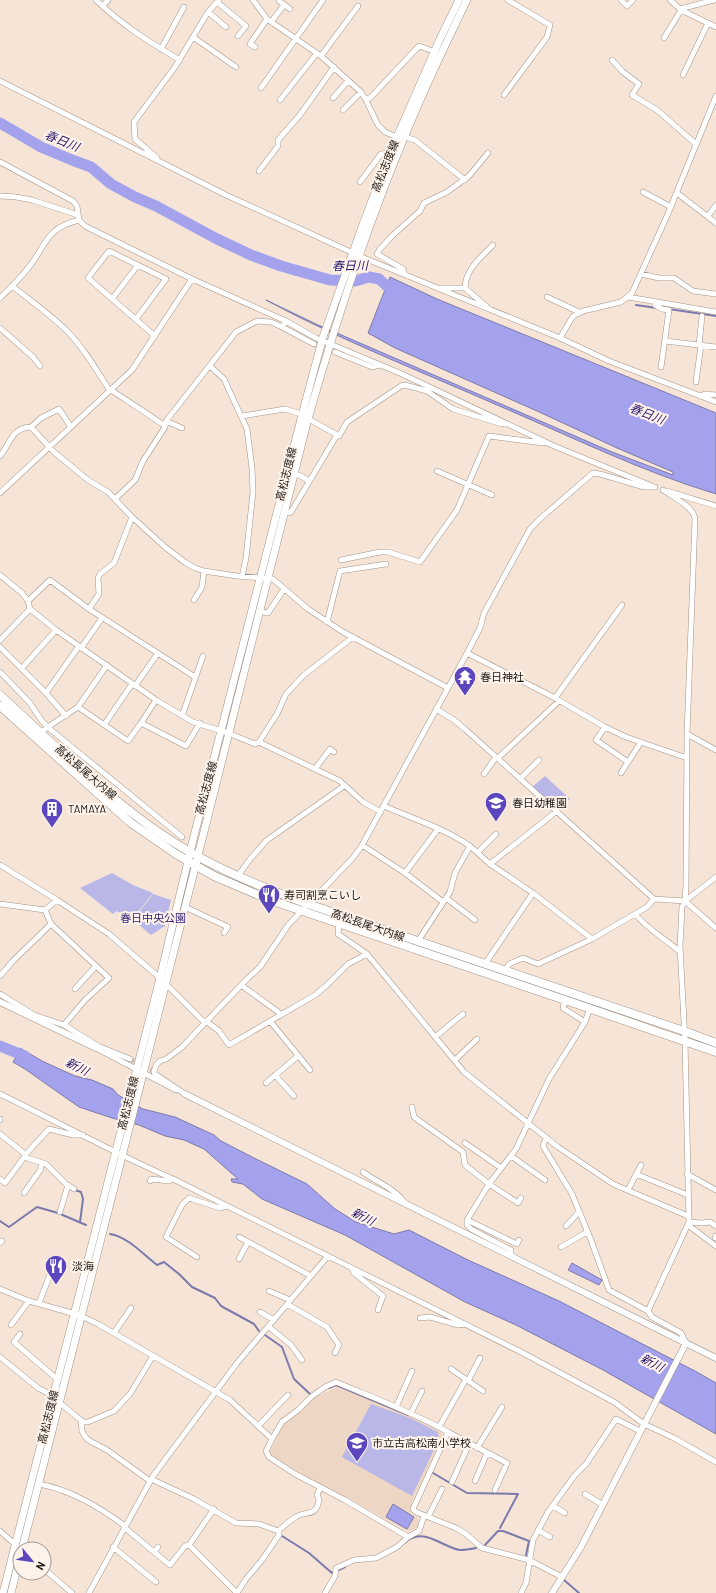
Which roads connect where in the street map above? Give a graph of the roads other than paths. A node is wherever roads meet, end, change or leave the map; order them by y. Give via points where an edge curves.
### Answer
1 (96, 0) edge
2 (108, 0) edge
3 (253, 0) edge
4 (323, 0) edge
5 (459, 0) edge
6 (467, 0) edge
7 (508, 0) edge
8 (620, 0) edge
9 (633, 0) edge
10 (670, 0) edge
11 (714, 0) edge
12 (218, 1) edge
13 (279, 1) edge
14 (284, 4) junction
15 (103, 6) junction
16 (358, 6) dead end
17 (184, 7) dead end
18 (290, 9) dead end
19 (680, 9) junction
20 (208, 12) junction
21 (269, 20) junction
22 (708, 23) junction
23 (226, 27) dead end
24 (716, 27) edge
25 (238, 36) dead end
26 (193, 37) junction
27 (296, 38) junction
28 (664, 38) dead end
29 (255, 47) dead end
30 (161, 49) junction
31 (430, 50) dead end
32 (319, 55) junction
33 (180, 60) junction
34 (612, 60) dead end
35 (236, 67) dead end
36 (334, 67) junction
37 (683, 75) dead end
38 (0, 81) edge
39 (348, 81) junction
40 (261, 88) dead end
41 (361, 92) junction
42 (504, 95) dead end
43 (716, 96) edge
44 (334, 98) dead end
45 (280, 100) dead end
46 (366, 100) junction
47 (714, 106) edge
48 (343, 110) dead end
49 (401, 137) junction
50 (696, 144) junction
51 (390, 153) junction
52 (488, 153) dead end
53 (0, 162) edge
54 (163, 164) junction
55 (259, 171) dead end
56 (465, 180) junction
57 (360, 182) dead end
58 (643, 192) dead end
59 (677, 193) junction
60 (0, 196) edge
61 (716, 205) edge
62 (671, 207) junction
63 (708, 216) junction
64 (78, 218) junction
65 (716, 223) edge
66 (493, 245) dead end
67 (356, 256) junction
68 (138, 265) junction
69 (641, 274) junction
70 (405, 275) junction
71 (192, 279) junction
72 (12, 286) junction
73 (437, 288) junction
74 (465, 288) junction
75 (716, 294) edge
76 (547, 297) dead end
77 (628, 297) junction
78 (0, 298) edge
79 (112, 299) junction
80 (649, 301) junction
81 (491, 310) junction
82 (579, 312) junction
83 (716, 312) edge
84 (702, 316) dead end
85 (136, 319) junction
86 (286, 321) junction
87 (282, 327) junction
88 (0, 328) edge
89 (155, 336) junction
90 (560, 338) junction
91 (323, 339) junction
92 (665, 341) junction
93 (331, 342) junction
94 (314, 344) dead end
95 (700, 345) junction
96 (716, 347) edge
97 (335, 352) dead end
98 (380, 365) junction
99 (40, 366) dead end
100 (210, 366) junction
101 (661, 367) dead end
102 (696, 382) dead end
103 (428, 388) junction
104 (110, 390) junction
105 (716, 395) edge
106 (701, 396) junction
107 (716, 402) edge
108 (242, 416) junction
109 (305, 417) junction
110 (166, 423) junction
111 (507, 425) junction
112 (71, 426) junction
113 (31, 428) junction
114 (182, 428) dead end
115 (337, 435) junction
116 (550, 444) junction
117 (50, 447) junction
118 (0, 456) edge
119 (437, 471) dead end
120 (294, 474) junction
121 (309, 481) junction
122 (469, 484) junction
123 (655, 487) junction
124 (663, 490) junction
125 (0, 493) edge
126 (492, 495) dead end
127 (115, 499) junction
128 (716, 506) edge
129 (284, 512) junction
130 (132, 517) junction
131 (341, 560) dead end
132 (386, 564) dead end
133 (204, 571) junction
134 (0, 575) edge
135 (242, 576) junction
136 (264, 578) junction
137 (284, 589) junction
138 (28, 600) junction
139 (194, 600) dead end
140 (622, 605) dead end
141 (30, 608) junction
142 (89, 610) junction
143 (259, 611) junction
144 (102, 618) junction
145 (327, 622) junction
146 (56, 630) junction
147 (353, 637) junction
148 (0, 640) edge
149 (0, 647) edge
150 (80, 647) junction
151 (158, 653) junction
152 (467, 653) junction
153 (203, 656) dead end
154 (107, 665) junction
155 (22, 668) junction
156 (0, 672) edge
157 (195, 677) junction
158 (134, 685) junction
159 (448, 688) junction
160 (46, 693) junction
161 (0, 695) edge
162 (557, 699) junction
163 (156, 700) junction
164 (0, 706) edge
165 (78, 707) junction
166 (436, 709) junction
167 (66, 716) junction
168 (182, 716) junction
169 (141, 723) junction
170 (200, 723) junction
171 (104, 725) junction
172 (48, 726) junction
173 (605, 727) junction
174 (225, 731) junction
175 (687, 734) junction
176 (38, 735) junction
177 (259, 742) junction
178 (641, 742) junction
179 (716, 750) edge
180 (334, 752) dead end
181 (497, 758) junction
182 (687, 758) junction
183 (539, 760) dead end
184 (628, 762) junction
185 (315, 769) junction
186 (621, 773) dead end
187 (484, 774) dead end
188 (520, 779) junction
189 (344, 786) junction
190 (382, 809) junction
191 (557, 811) junction
192 (438, 828) junction
193 (496, 834) dead end
194 (182, 837) dead end
195 (362, 845) junction
196 (470, 846) junction
197 (190, 851) junction
198 (478, 852) junction
199 (198, 856) junction
200 (188, 861) junction
201 (490, 864) junction
202 (0, 866) edge
203 (196, 866) junction
204 (405, 873) junction
205 (237, 876) junction
206 (716, 877) edge
207 (532, 893) junction
208 (654, 898) junction
209 (56, 900) junction
210 (444, 900) junction
211 (685, 901) junction
212 (0, 904) edge
213 (308, 904) junction
214 (185, 907) junction
215 (45, 910) junction
216 (301, 911) junction
217 (635, 914) junction
218 (475, 920) dead end
219 (339, 923) junction
220 (51, 924) junction
221 (716, 928) edge
222 (224, 933) dead end
223 (592, 939) junction
224 (418, 941) junction
225 (680, 952) junction
226 (367, 954) junction
227 (485, 964) junction
228 (96, 966) junction
229 (505, 971) junction
230 (0, 976) edge
231 (160, 978) junction
232 (166, 984) junction
233 (241, 985) junction
234 (75, 989) dead end
235 (0, 994) edge
236 (565, 1000) junction
237 (0, 1002) edge
238 (590, 1008) junction
239 (281, 1014) junction
240 (462, 1014) dead end
241 (270, 1021) junction
242 (206, 1022) junction
243 (585, 1022) junction
244 (64, 1025) junction
245 (684, 1031) junction
246 (435, 1036) junction
247 (477, 1039) dead end
248 (685, 1041) junction
249 (716, 1043) edge
250 (97, 1047) junction
251 (716, 1052) edge
252 (298, 1056) junction
253 (130, 1059) tunnel mouth
254 (454, 1060) junction
255 (310, 1070) dead end
256 (135, 1071) junction
257 (143, 1075) junction
258 (275, 1075) junction
259 (266, 1083) dead end
260 (0, 1094) edge
261 (185, 1094) junction
262 (294, 1096) dead end
263 (412, 1107) dead end
264 (529, 1123) junction
265 (0, 1134) edge
266 (84, 1136) junction
267 (546, 1137) junction
268 (465, 1143) dead end
269 (120, 1152) junction
270 (25, 1155) junction
271 (511, 1156) junction
272 (41, 1163) junction
273 (641, 1165) dead end
274 (501, 1168) junction
275 (363, 1172) dead end
276 (636, 1174) junction
277 (687, 1174) junction
278 (173, 1179) junction
279 (0, 1180) edge
280 (545, 1180) dead end
281 (150, 1181) dead end
282 (489, 1184) junction
283 (68, 1185) junction
284 (74, 1189) dead end
285 (628, 1190) junction
286 (716, 1190) edge
287 (24, 1193) dead end
288 (688, 1195) junction
289 (521, 1198) dead end
290 (405, 1203) junction
291 (226, 1206) junction
292 (60, 1212) dead end
293 (579, 1212) junction
294 (688, 1216) junction
295 (467, 1220) junction
296 (688, 1224) junction
297 (566, 1226) dead end
298 (716, 1226) edge
299 (588, 1232) junction
300 (239, 1238) dead end
301 (520, 1240) dead end
302 (248, 1242) junction
303 (716, 1246) edge
304 (561, 1247) dead end
305 (511, 1255) junction
306 (328, 1256) junction
307 (197, 1258) dead end
308 (239, 1259) dead end
309 (352, 1268) junction
310 (50, 1272) dead end
311 (312, 1276) junction
312 (0, 1289) edge
313 (269, 1291) dead end
314 (29, 1301) junction
315 (289, 1302) junction
316 (38, 1303) junction
317 (131, 1308) dead end
318 (378, 1310) dead end
319 (648, 1311) junction
320 (260, 1312) dead end
321 (75, 1314) junction
322 (82, 1316) junction
323 (420, 1318) dead end
324 (274, 1320) junction
325 (466, 1324) junction
326 (11, 1325) dead end
327 (268, 1327) junction
328 (114, 1333) junction
329 (20, 1334) dead end
330 (686, 1344) junction
331 (335, 1353) dead end
332 (154, 1356) junction
333 (0, 1357) edge
334 (480, 1358) dead end
335 (716, 1358) edge
336 (302, 1360) dead end
337 (451, 1369) dead end
338 (412, 1371) dead end
339 (58, 1380) junction
340 (468, 1380) junction
341 (217, 1391) junction
342 (422, 1391) dead end
343 (483, 1391) dead end
344 (288, 1395) dead end
345 (54, 1396) junction
346 (60, 1403) junction
347 (396, 1407) junction
348 (502, 1407) dead end
349 (411, 1413) junction
350 (81, 1420) junction
351 (644, 1424) junction
352 (258, 1426) junction
353 (439, 1427) junction
354 (640, 1431) junction
355 (448, 1432) junction
356 (272, 1439) junction
357 (469, 1444) junction
358 (477, 1448) junction
359 (487, 1453) junction
360 (716, 1462) edge
361 (150, 1480) junction
362 (475, 1481) dead end
363 (452, 1482) dead end
364 (39, 1484) junction
365 (320, 1488) junction
366 (442, 1489) dead end
367 (495, 1490) dead end
368 (585, 1494) dead end
369 (603, 1505) junction
370 (553, 1506) junction
371 (214, 1510) junction
372 (565, 1513) dead end
373 (426, 1516) junction
374 (124, 1527) junction
375 (538, 1530) junction
376 (0, 1531) edge
377 (278, 1531) junction
378 (408, 1537) junction
379 (550, 1537) dead end
380 (12, 1541) edge
381 (21, 1541) edge
382 (22, 1541) edge
383 (189, 1546) junction
384 (113, 1547) junction
385 (158, 1547) dead end
386 (154, 1552) junction
387 (529, 1560) junction
388 (12, 1569) edge
389 (52, 1576) edge
390 (562, 1577) junction
391 (14, 1581) edge
392 (156, 1582) dead end
393 (3, 1593) edge
394 (11, 1593) edge
395 (72, 1593) edge
396 (89, 1593) edge
397 (237, 1593) edge
398 (325, 1593) edge
399 (521, 1593) edge
400 (552, 1593) edge

1 - 15 street
2 - 15 street
3 - 21 street
4 - 27 street
5 - 49 main road, 高松志度線 via 439,41
6 - 49 main road, 高松志度線
7 - 42 street via 550,25 547,37
8 - 9 street via 627,6
10 - 19 street
11 - 19 street
12 - 20 street
12 - 25 street via 246,26
13 - 14 street
14 - 18 street
14 - 21 street
15 - 30 street via 137,35
16 - 32 street
17 - 30 street
19 - 22 street
19 - 28 street
20 - 23 street
20 - 26 street
21 - 27 street
21 - 29 street via 250,44
22 - 24 street
22 - 37 street
26 - 33 street
26 - 35 street via 219,52
27 - 32 street
27 - 40 street
30 - 33 street
31 - 46 street via 419,46
32 - 36 street
32 - 45 street
33 - 54 street via 134,122 135,139
34 - 50 street via 639,84 632,95 657,110
36 - 39 street
36 - 55 street via 300,115 278,140 278,146
38 - 54 street
39 - 41 street
39 - 44 street
41 - 46 street
41 - 48 street
43 - 47 street
46 - 49 street via 378,125 385,132
47 - 50 street
49 - 51 main road, 高松志度線
49 - 56 street via 415,140
49 - 67 main road, 高松志度線
50 - 59 street
51 - 57 street via 381,154
51 - 67 main road, 高松志度線
52 - 56 street
53 - 64 street via 73,201 77,206
54 - 67 street
56 - 70 street via 424,203 420,211 380,249 377,254 404,269
58 - 62 street
59 - 62 street
59 - 63 street
60 - 64 street via 32,200
61 - 63 street
62 - 69 street
63 - 65 street
64 - 71 street via 85,226
64 - 72 street via 48,236 32,264
66 - 74 street via 476,262 465,280
67 - 70 street
67 - 91 main road, 高松志度線
67 - 93 main road, 高松志度線
68 - 79 street
68 - 79 street via 109,251 88,278
68 - 85 street via 166,279
69 - 75 street via 674,278 693,290
69 - 77 street
70 - 73 street
71 - 86 street
71 - 89 street
72 - 78 street
72 - 104 street via 68,332
73 - 74 street
73 - 81 street
74 - 81 street
76 - 82 street
77 - 80 street
77 - 82 street via 621,302
79 - 85 street
80 - 83 street
80 - 92 street via 669,310
81 - 90 street
82 - 90 street via 573,316
84 - 95 street
85 - 89 street
86 - 87 street
86 - 91 street
87 - 94 street
87 - 100 street via 271,322 257,321 236,332
88 - 99 street via 34,357
89 - 104 street via 132,370
90 - 106 street via 609,361
91 - 93 street
91 - 109 main road, 高松志度線
92 - 95 street
92 - 101 street
93 - 98 street
93 - 109 main road, 高松志度線
95 - 96 street
95 - 102 street
97 - 98 street via 372,367
98 - 103 street
100 - 108 street via 224,379
100 - 110 street
103 - 111 street
103 - 111 street via 453,409
103 - 115 street via 401,386 348,422
104 - 110 street
104 - 112 street
105 - 106 street
106 - 107 street
108 - 109 street via 285,409
108 - 135 street via 247,429 253,492
109 - 115 street
109 - 120 main road, 高松志度線
109 - 136 main road, 高松志度線
110 - 114 street
110 - 127 street via 143,461 135,480
111 - 116 street
112 - 113 street via 59,409 41,418
112 - 117 street
113 - 117 street
113 - 118 street via 15,432
115 - 121 street
116 - 122 street via 490,436
116 - 123 street
117 - 125 street
117 - 127 street via 82,476
119 - 122 street
120 - 121 street
120 - 129 main road, 高松志度線
121 - 129 street via 291,512
122 - 126 street
122 - 131 street via 457,510 420,562 388,552
123 - 124 street
123 - 152 street via 644,487 593,473 542,517 530,529 520,546 484,613 480,628
124 - 128 street
124 - 175 street via 695,515
127 - 130 street
129 - 136 main road, 高松志度線
130 - 133 street via 186,563
130 - 142 street via 114,563 98,578 99,594
132 - 145 street via 340,571
133 - 135 street
133 - 139 street via 202,587
134 - 138 street
135 - 136 street
136 - 137 street via 273,578
136 - 143 main road, 高松志度線
136 - 174 main road, 高松志度線
137 - 143 street via 268,613
137 - 145 street
138 - 141 street
138 - 142 street via 50,580
140 - 162 street
141 - 146 street
141 - 148 street
142 - 144 street
143 - 174 main road, 高松志度線
144 - 150 street
144 - 151 street
145 - 147 street
146 - 150 street
146 - 155 street
147 - 159 street
147 - 177 street via 304,675 286,694
149 - 155 street
150 - 154 street
150 - 160 street
151 - 157 street
151 - 158 street
152 - 159 street
152 - 162 street
153 - 157 street
154 - 158 street
154 - 165 street
155 - 160 street
156 - 172 street
157 - 168 street
158 - 163 street
158 - 171 street
159 - 166 street
160 - 167 street
161 - 176 main road, 高松長尾大内線
162 - 173 street
162 - 181 street
163 - 168 street
163 - 169 street
164 - 176 main road, 高松長尾大内線
165 - 167 street
165 - 171 street
166 - 181 street via 454,720
166 - 190 street
167 - 172 street
168 - 170 street
169 - 170 street via 186,746
169 - 171 street via 128,741
170 - 174 street
172 - 176 street
172 - 194 street
173 - 178 street
173 - 184 street via 596,740
174 - 177 street via 254,744
174 - 197 main road, 高松志度線
174 - 199 main road, 高松志度線
175 - 179 street
175 - 182 street
176 - 197 main road, 高松長尾大内線 via 137,816
176 - 200 main road, 高松長尾大内線 via 131,823
177 - 185 street
178 - 182 street
178 - 184 street
180 - 185 street via 330,749
181 - 187 street
181 - 188 street
182 - 211 street
183 - 188 street
184 - 186 street
185 - 189 street via 340,781
188 - 191 street
189 - 190 street via 363,802
189 - 205 street via 267,840
190 - 192 street
190 - 195 street
191 - 201 street
191 - 208 street
192 - 196 street
192 - 204 street
193 - 198 street
195 - 204 street
195 - 213 street via 352,859
196 - 198 street
196 - 210 street
197 - 199 main road, 高松長尾大内線
197 - 200 main road, 高松志度線
198 - 201 street
199 - 203 main road, 高松志度線
199 - 205 main road, 高松長尾大内線
200 - 203 main road, 高松長尾大内線
200 - 231 main road, 高松志度線
201 - 207 street
202 - 209 street
203 - 214 main road, 高松志度線
203 - 216 main road, 高松長尾大内線 via 246,890
204 - 210 street
205 - 213 main road, 高松長尾大内線
206 - 211 street
207 - 223 street
207 - 227 street
208 - 211 street
208 - 217 street via 647,907
209 - 215 street
209 - 231 street via 109,934
210 - 218 street
210 - 224 street
211 - 221 street
211 - 225 street via 682,907
212 - 215 street
213 - 216 street
213 - 224 main road, 高松長尾大内線
214 - 222 street via 228,927
214 - 232 main road, 高松志度線
215 - 220 street
216 - 219 main road, 高松長尾大内線
216 - 233 street via 278,939 260,967
217 - 223 street
217 - 225 street via 641,922
219 - 226 street via 338,934
219 - 236 main road, 高松長尾大内線
220 - 228 street
220 - 230 street
223 - 229 street via 538,964 523,958 509,964
224 - 227 main road, 高松長尾大内線
225 - 245 street
226 - 239 street via 348,964 315,995
226 - 246 street
227 - 229 main road, 高松長尾大内線
228 - 234 street
228 - 244 street via 109,978 85,1000
229 - 245 main road, 高松長尾大内線
231 - 232 street
231 - 256 main road, 高松志度線
232 - 242 street
232 - 257 main road, 高松志度線
233 - 239 street
233 - 242 street
235 - 244 street via 34,1015
236 - 238 main road, 高松長尾大内線
236 - 243 street via 563,1008
237 - 250 street
238 - 243 street
238 - 248 main road, 高松長尾大内線
239 - 241 street
240 - 246 street
241 - 242 street via 229,1045 219,1032
241 - 252 street
242 - 261 street via 181,1048 157,1062 153,1071
243 - 264 street via 549,1079
244 - 250 street
245 - 248 street
245 - 249 main road, 高松長尾大内線
246 - 254 street
247 - 254 street
248 - 251 main road, 高松長尾大内線
248 - 277 street
250 - 253 street
250 - 256 street
252 - 255 street
252 - 258 street
254 - 264 street via 464,1072
256 - 257 street
256 - 269 main road, 高松志度線
257 - 261 street
257 - 269 main road, 高松志度線
258 - 259 street
258 - 262 street
260 - 266 street
261 - 290 street
263 - 282 street via 414,1117 463,1152 465,1165
264 - 267 street
264 - 271 street
265 - 270 street
266 - 269 street
266 - 270 street via 49,1129
267 - 285 street via 613,1184
267 - 293 street via 543,1146 564,1180
268 - 274 street
269 - 278 street
269 - 321 main road, 高松志度線
269 - 322 main road, 高松志度線
270 - 272 street
270 - 279 street via 5,1183
271 - 274 street
271 - 280 street via 534,1169
272 - 283 street via 46,1164
272 - 287 street via 41,1169
273 - 276 street
274 - 282 street
275 - 290 street via 400,1195
276 - 285 street
276 - 288 street
277 - 286 street
277 - 288 street
278 - 281 street
278 - 291 street
282 - 289 street via 518,1203
282 - 295 street
283 - 284 street
283 - 292 street
285 - 294 street
288 - 294 street
290 - 305 street
291 - 306 street
291 - 307 street via 220,1208 189,1198 182,1205 166,1237
293 - 297 street
293 - 299 street
294 - 296 street
295 - 301 street via 518,1244
295 - 305 street via 466,1225 470,1229 508,1248
296 - 298 street via 710,1222
296 - 303 street
296 - 319 street
299 - 304 street
299 - 319 street via 609,1290
300 - 302 street
302 - 308 street
302 - 311 street
305 - 330 street
306 - 309 street
306 - 311 street
309 - 318 street via 354,1274 383,1296
309 - 325 street
310 - 316 street
311 - 315 street
312 - 314 street
313 - 315 street
314 - 316 street
314 - 326 street
315 - 324 street
315 - 331 street via 327,1327 339,1345
316 - 321 street
317 - 328 street
319 - 330 street via 652,1317 681,1333
320 - 324 street
321 - 322 street
321 - 339 main road, 高松志度線
322 - 328 street
322 - 346 main road, 高松志度線
323 - 325 street via 430,1317 458,1325
324 - 327 street
325 - 351 street via 614,1402
327 - 336 street via 291,1345
327 - 341 street
328 - 332 street
329 - 339 street via 14,1342
330 - 335 street
330 - 351 street
332 - 341 street
332 - 350 street via 130,1394 114,1411 88,1422
333 - 345 street via 38,1388
334 - 340 street
337 - 340 street
338 - 347 street
339 - 345 main road, 高松志度線
340 - 343 street
340 - 353 street via 465,1381
341 - 352 street
341 - 361 street
342 - 349 street
344 - 352 street
345 - 381 main road, 高松志度線
346 - 350 street
346 - 364 main road, 高松志度線
347 - 349 street
347 - 356 street via 336,1382 311,1397 282,1422
348 - 358 street
349 - 353 street
350 - 361 street via 82,1431 88,1440
351 - 354 street
351 - 360 street
352 - 356 street
353 - 355 street
354 - 369 street
354 - 370 street via 616,1419 586,1464
355 - 357 street
355 - 373 street via 413,1509
356 - 365 street via 266,1451 269,1457
357 - 358 street
357 - 363 street
358 - 359 street
359 - 362 street
359 - 367 street via 507,1463
361 - 371 street
361 - 374 street
364 - 374 street via 54,1487 94,1505
364 - 382 main road, 高松志度線
365 - 377 street via 316,1509 298,1516
365 - 378 street
366 - 373 street
368 - 369 street
369 - 390 street
370 - 372 street
370 - 375 street
371 - 377 street via 236,1523 259,1524
371 - 383 street
373 - 378 street via 419,1531
373 - 387 street via 456,1528 482,1548
374 - 384 street
374 - 386 street
375 - 379 street
375 - 387 street
376 - 380 street
377 - 397 street via 279,1535
378 - 398 street via 397,1547 376,1558 354,1560 336,1568 335,1576
383 - 386 street via 186,1546 170,1565
383 - 397 street
384 - 392 street
384 - 396 street
385 - 386 street
387 - 390 street
387 - 399 street via 526,1583
388 - 393 main road, 高松志度線
389 - 395 street
390 - 400 street
391 - 394 main road

